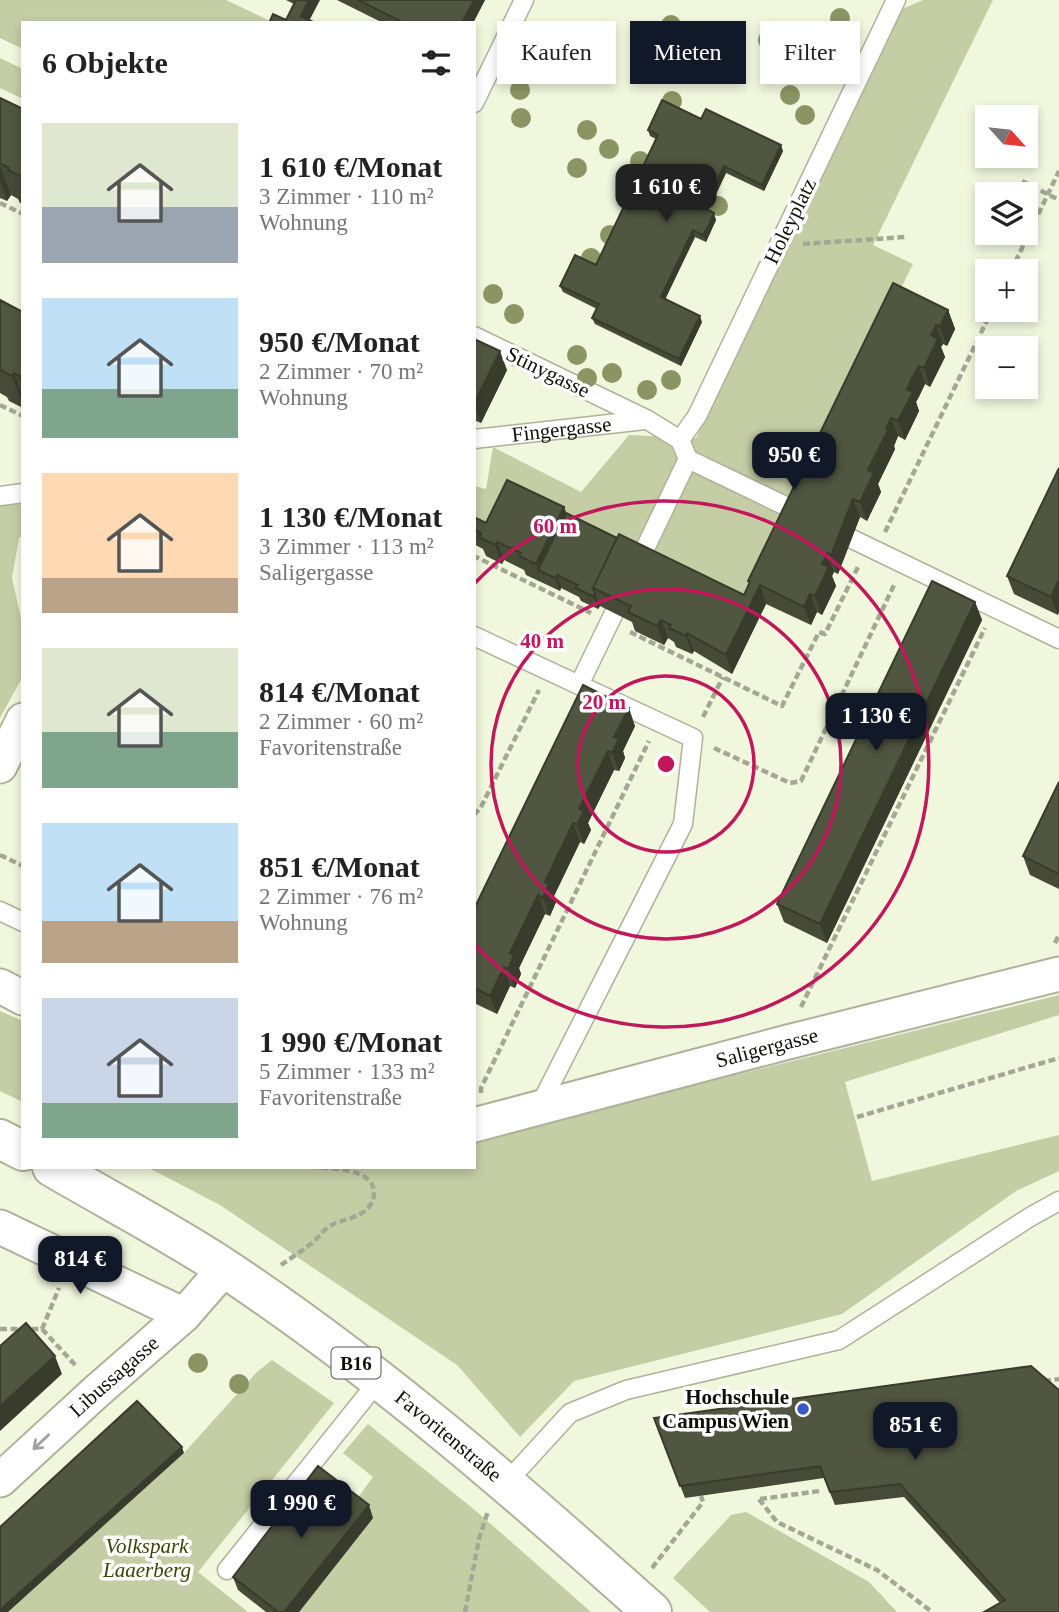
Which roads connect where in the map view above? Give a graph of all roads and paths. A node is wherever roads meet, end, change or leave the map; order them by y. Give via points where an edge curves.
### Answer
1 (524, 0) edge
2 (896, 0) edge
3 (476, 99) edge
4 (1059, 171) edge
5 (1022, 181) dead end
6 (1048, 194) junction
7 (1059, 200) edge
8 (0, 203) edge
9 (21, 213) edge
10 (905, 237) dead end
11 (778, 246) junction
12 (1017, 259) edge
13 (986, 322) edge
14 (476, 337) edge
15 (0, 405) edge
16 (21, 415) edge
17 (646, 419) junction
18 (476, 439) edge
19 (680, 440) junction
20 (688, 459) junction
21 (21, 492) edge
22 (0, 496) edge
23 (797, 512) edge
24 (865, 546) junction
25 (476, 557) edge
26 (640, 559) edge
27 (891, 592) dead end
28 (995, 608) junction
29 (612, 618) junction
30 (476, 637) edge
31 (1059, 639) edge
32 (548, 670) junction
33 (723, 677) junction
34 (579, 685) junction
35 (658, 721) junction
36 (21, 724) edge
37 (693, 738) junction
38 (0, 766) edge
39 (476, 813) edge
40 (0, 855) edge
41 (21, 865) edge
42 (0, 911) edge
43 (21, 921) edge
44 (1059, 935) edge
45 (1057, 958) edge
46 (0, 986) edge
47 (21, 997) edge
48 (783, 1042) junction
49 (1059, 1058) edge
50 (483, 1084) dead end
51 (538, 1110) junction
52 (857, 1117) dead end
53 (476, 1125) edge
54 (0, 1139) edge
55 (21, 1150) edge
56 (55, 1169) edge
57 (332, 1169) edge
58 (1059, 1201) edge
59 (0, 1227) edge
60 (69, 1260) junction
61 (281, 1265) dead end
62 (225, 1268) junction
63 (184, 1315) junction
64 (0, 1329) edge
65 (43, 1329) junction
66 (1059, 1379) edge
67 (379, 1380) junction
68 (1051, 1388) edge
69 (97, 1391) junction
70 (0, 1480) edge
71 (820, 1491) dead end
72 (499, 1492) junction
73 (701, 1496) edge
74 (227, 1570) dead end
75 (648, 1573) dead end
76 (465, 1612) edge
77 (652, 1612) edge
78 (932, 1612) edge

1 - 3 lane
2 - 11 lane, Holeyplatz
4 - 6 path
5 - 6 path
6 - 7 path
6 - 12 path
8 - 9 path
10 - 11 path
11 - 19 lane, Holeyplatz
13 - 24 path
14 - 17 lane, Stinygasse
15 - 16 path
17 - 18 lane, Fingergasse
17 - 19 lane, Stinygasse
19 - 20 lane
20 - 23 lane
20 - 26 lane
21 - 22 lane
24 - 28 lane
24 - 33 path via 825,634 818,632 782,706
25 - 29 path
27 - 37 path via 801,781 790,783
28 - 31 lane
28 - 48 path
29 - 33 path
29 - 34 lane
30 - 32 lane
32 - 34 lane
32 - 39 path
33 - 37 path
34 - 35 lane
35 - 37 lane
35 - 50 path
36 - 38 street
37 - 51 lane via 683,824
40 - 41 path
42 - 43 lane
44 - 45 path
45 - 48 street, Saligergasse
46 - 47 street
48 - 51 street, Saligergasse
49 - 52 path
51 - 53 street, Saligergasse
54 - 55 main road
56 - 62 main road, Favoritenstraße / B16
57 - 61 path via 368,1181 374,1199 369,1208 326,1229
58 - 72 lane via 839,1340 626,1390 570,1413
59 - 60 street
60 - 63 street
60 - 65 path
62 - 63 street, Libussagasse
62 - 67 main road, Favoritenstraße / B16
63 - 69 street, Libussagasse
64 - 65 path
65 - 69 path
66 - 68 path via 1042,1382
67 - 72 main road, Favoritenstraße / B16
67 - 74 lane
69 -> 70 street, Libussagasse
71 - 78 path via 759,1499 777,1522 877,1570
72 - 76 path via 479,1539
72 - 77 main road, Favoritenstraße / B16
73 - 75 path via 703,1502

